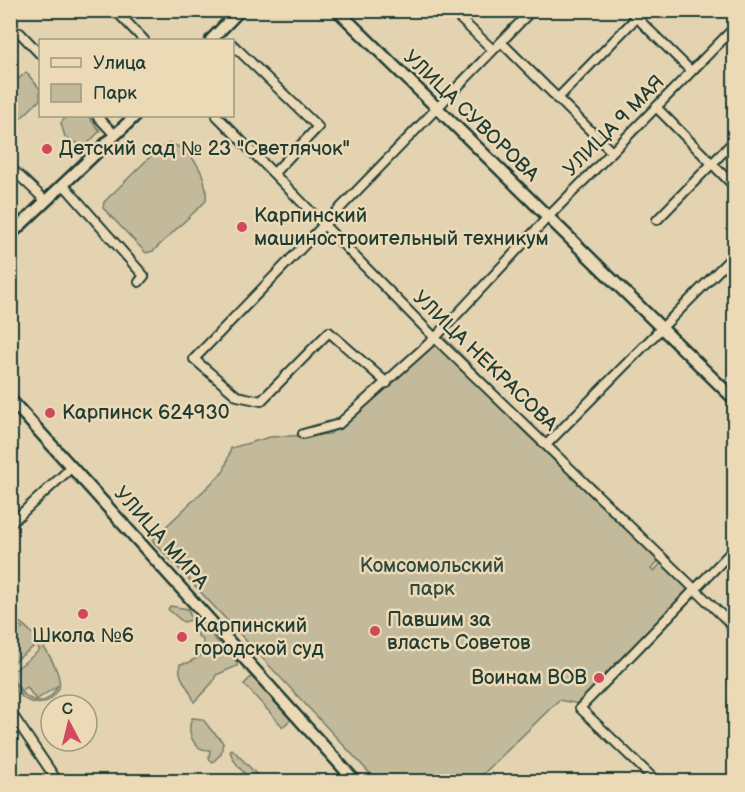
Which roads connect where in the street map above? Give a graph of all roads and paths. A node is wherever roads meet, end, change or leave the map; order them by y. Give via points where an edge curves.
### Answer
1 (115, 10) edge
2 (240, 10) edge
3 (337, 10) edge
4 (451, 10) edge
5 (532, 10) edge
6 (629, 10) edge
7 (636, 18) junction
8 (735, 28) edge
9 (220, 32) junction
10 (20, 33) dead end
11 (143, 39) edge
12 (212, 39) edge
13 (228, 39) edge
14 (501, 42) junction
15 (234, 45) edge
16 (493, 50) junction
17 (39, 53) edge
18 (691, 71) junction
19 (557, 99) junction
20 (656, 107) junction
21 (437, 108) junction
22 (98, 117) edge
23 (134, 117) edge
24 (218, 117) edge
25 (115, 135) junction
26 (735, 141) edge
27 (612, 152) junction
28 (712, 164) junction
29 (10, 167) edge
30 (274, 173) junction
31 (63, 184) junction
32 (735, 186) edge
33 (46, 201) junction
34 (549, 216) junction
35 (657, 220) dead end
36 (324, 225) junction
37 (10, 235) edge
38 (735, 255) edge
39 (731, 264) edge
40 (139, 282) dead end
41 (662, 328) junction
42 (435, 338) junction
43 (387, 383) junction
44 (10, 399) edge
45 (735, 399) edge
46 (303, 434) dead end
47 (547, 444) junction
48 (72, 467) junction
49 (10, 524) edge
50 (735, 549) edge
51 (696, 589) junction
52 (735, 627) edge
53 (10, 711) edge
54 (56, 778) edge
55 (45, 782) edge
56 (356, 782) edge
57 (657, 782) edge

1 - 11 street
2 - 9 street
3 - 21 street, УЛИЦА СУВОРОВА
4 - 16 street
5 - 14 street
6 - 7 street
7 - 18 street
7 - 19 street
8 - 18 street, УЛИЦА 9 МАЯ
9 - 12 street
9 - 13 street
10 - 17 street
14 - 16 street
14 - 19 street
15 - 30 street via 318,127
16 - 21 street
18 - 20 street, УЛИЦА 9 МАЯ
19 - 27 street
20 - 27 street, УЛИЦА 9 МАЯ
20 - 28 street
21 - 34 street, УЛИЦА СУВОРОВА
21 - 36 street
22 - 25 street
23 - 25 street
24 - 30 street, УЛИЦА НЕКРАСОВА
25 - 31 street
26 - 28 street
27 - 34 street, УЛИЦА 9 МАЯ
28 - 32 street
28 - 35 street
29 - 33 street
30 - 36 street, УЛИЦА НЕКРАСОВА
31 - 33 street
31 - 40 street via 144,276
33 - 37 street
34 - 41 street, УЛИЦА СУВОРОВА
34 - 42 street, УЛИЦА 9 МАЯ
36 - 42 street, УЛИЦА НЕКРАСОВА
36 - 43 street via 194,359 237,396 261,401 329,332
38 - 39 street
39 - 41 street
41 - 45 street, УЛИЦА СУВОРОВА
41 - 47 street
42 - 43 street, УЛИЦА 9 МАЯ
42 - 47 street, УЛИЦА НЕКРАСОВА
43 - 46 street, УЛИЦА 9 МАЯ via 339,424
44 - 48 street, УЛИЦА МИРА
47 - 51 street, УЛИЦА НЕКРАСОВА
48 - 49 street
48 - 56 street, УЛИЦА МИРА
50 - 51 street
51 - 52 street, УЛИЦА НЕКРАСОВА
51 - 57 street via 580,708
53 - 54 street
54 - 55 street

